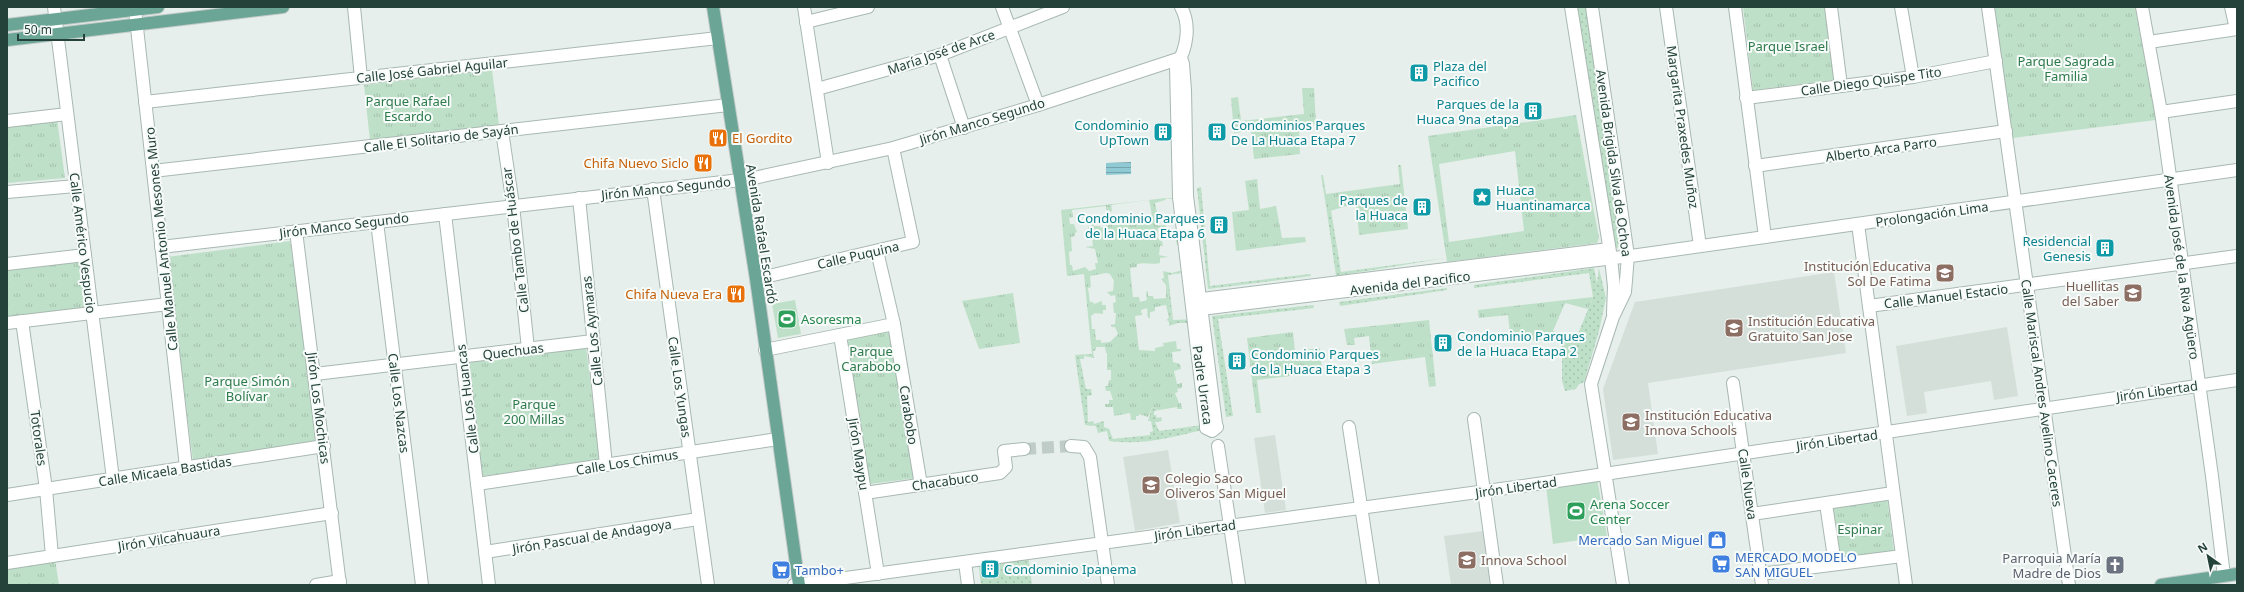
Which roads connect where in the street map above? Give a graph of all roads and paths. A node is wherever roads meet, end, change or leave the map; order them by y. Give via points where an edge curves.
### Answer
1 (158, 7) edge
2 (283, 7) edge
3 (354, 7) edge
4 (713, 7) edge
5 (804, 7) edge
6 (868, 7) edge
7 (1002, 7) edge
8 (1063, 7) edge
9 (1181, 7) edge
10 (1571, 7) edge
11 (1592, 7) edge
12 (1666, 7) edge
13 (1735, 7) edge
14 (1830, 7) edge
15 (1901, 7) edge
16 (1988, 7) edge
17 (2142, 7) edge
18 (2232, 7) edge
19 (250, 9) edge
20 (135, 10) junction
21 (54, 13) edge
22 (806, 22) junction
23 (137, 24) junction
24 (7, 25) edge
25 (1010, 29) junction
26 (2236, 29) edge
27 (57, 34) junction
28 (718, 38) junction
29 (7, 40) edge
30 (2149, 42) junction
31 (940, 56) junction
32 (1181, 58) junction
33 (1996, 61) junction
34 (1913, 77) junction
35 (361, 78) junction
36 (1841, 86) junction
37 (817, 89) junction
38 (1746, 98) junction
39 (2237, 101) edge
40 (145, 102) junction
41 (728, 105) junction
42 (1038, 105) junction
43 (2161, 112) junction
44 (67, 114) junction
45 (7, 121) edge
46 (964, 128) junction
47 (502, 131) junction
48 (2006, 131) junction
49 (893, 148) junction
50 (828, 163) junction
51 (1755, 166) junction
52 (2237, 170) edge
53 (153, 171) junction
54 (740, 180) junction
55 (2170, 180) junction
56 (76, 186) junction
57 (653, 189) junction
58 (7, 192) edge
59 (578, 198) junction
60 (2016, 202) junction
61 (513, 205) junction
62 (445, 214) junction
63 (377, 222) junction
64 (1858, 224) junction
65 (296, 231) junction
66 (1765, 237) junction
67 (1700, 246) junction
68 (162, 247) junction
69 (877, 251) junction
70 (1610, 253) junction
71 (85, 255) junction
72 (1628, 256) junction
73 (2237, 256) edge
74 (2182, 263) junction
75 (7, 264) edge
76 (756, 279) junction
77 (2028, 286) junction
78 (168, 304) junction
79 (1197, 305) junction
80 (1869, 306) junction
81 (92, 313) junction
82 (1613, 317) junction
83 (22, 321) junction
84 (7, 323) edge
85 (894, 324) junction
86 (840, 335) junction
87 (593, 341) junction
88 (528, 349) junction
89 (766, 350) junction
90 (462, 357) junction
91 (394, 365) junction
92 (315, 374) junction
93 (2237, 380) edge
94 (1733, 383) dead end
95 (2198, 385) junction
96 (2044, 407) junction
97 (1474, 419) dead end
98 (1349, 427) dead end
99 (1885, 432) junction
100 (778, 439) junction
101 (324, 446) junction
102 (1071, 446) tunnel mouth
103 (1218, 446) dead end
104 (1024, 449) tunnel mouth
105 (689, 452) junction
106 (1745, 454) junction
107 (606, 465) junction
108 (186, 468) junction
109 (1605, 473) junction
110 (113, 479) junction
111 (477, 484) junction
112 (921, 485) junction
113 (46, 489) junction
114 (1484, 491) junction
115 (865, 493) junction
116 (1893, 493) junction
117 (7, 495) edge
118 (1826, 504) junction
119 (1361, 508) junction
120 (332, 513) junction
121 (1752, 514) junction
122 (698, 519) junction
123 (1230, 525) junction
124 (1102, 543) junction
125 (485, 552) junction
126 (52, 556) junction
127 (1902, 556) junction
128 (965, 562) junction
129 (7, 563) edge
130 (1835, 564) junction
131 (878, 574) junction
132 (2237, 574) edge
133 (2224, 576) junction
134 (1761, 580) edge
135 (340, 583) edge
136 (316, 585) edge
137 (422, 585) edge
138 (489, 585) edge
139 (708, 585) edge
140 (798, 585) edge
141 (968, 585) edge
142 (1108, 585) edge
143 (1239, 585) edge
144 (1373, 585) edge
145 (1497, 585) edge
146 (1622, 585) edge
147 (1906, 585) edge
148 (2069, 585) edge
149 (2161, 585) edge

1 - 20 main road
2 - 19 main road
3 - 35 street
4 - 28 main road, Avenida Rafael Escardó
5 - 22 street
6 - 22 street
7 - 25 street
8 - 25 street, María José de Arce
9 - 32 street, Padre Urraca via 1188,27
10 - 70 street, Avenida Brigida Silva de Ochoa
11 - 72 street, Avenida Brigida Silva de Ochoa
12 - 67 street, Margarita Praxedes Muñoz
13 - 38 street
14 - 36 street
15 - 34 street
16 - 33 street, Calle Mariscal Andres Avelino Caceres
17 - 30 street, Avenida José de la Riva Agüero
18 - 26 street
19 - 23 main road
20 - 21 main road
20 - 23 street, Calle Manuel Antonio Mesones Muro
21 - 24 main road
21 - 27 street, Calle Américo Vespucio
22 - 37 street
23 - 27 main road
23 - 40 street, Calle Manuel Antonio Mesones Muro
25 - 31 street, María José de Arce
25 - 42 street
26 - 30 street
27 - 29 main road
27 - 44 street, Calle Américo Vespucio
28 - 35 street, Calle José Gabriel Aguilar
28 - 41 main road, Avenida Rafael Escardó
30 - 43 street, Avenida José de la Riva Agüero
31 - 37 street, María José de Arce
31 - 46 street
32 - 42 street, Jirón Manco Segundo
32 - 79 street, Padre Urraca via 1184,64 1187,196
33 - 34 street, Calle Diego Quispe Tito
33 - 48 street, Calle Mariscal Andres Avelino Caceres
34 - 36 street, Calle Diego Quispe Tito
35 - 40 street, Calle José Gabriel Aguilar
36 - 38 street, Calle Diego Quispe Tito
37 - 50 street
38 - 51 street
39 - 43 street
40 - 53 street, Calle Manuel Antonio Mesones Muro
41 - 47 street, Calle El Solitario de Sayán
41 - 54 main road, Avenida Rafael Escardó
42 - 46 street, Jirón Manco Segundo
43 - 55 street, Avenida José de la Riva Agüero
44 - 45 street
44 - 56 street, Calle Américo Vespucio
46 - 49 street, Jirón Manco Segundo
47 - 53 street, Calle El Solitario de Sayán
47 - 61 street, Calle Tambo de Huáscar
48 - 51 street, Alberto Arca Parro
48 - 60 street, Calle Mariscal Andres Avelino Caceres
49 - 50 street, Jirón Manco Segundo
49 - 69 street, Calle Puquina via 913,242
50 - 54 street, Jirón Manco Segundo
51 - 66 street
52 - 55 street, Prolongación Lima
53 - 68 street, Calle Manuel Antonio Mesones Muro
54 - 57 street, Jirón Manco Segundo
54 - 76 main road, Avenida Rafael Escardó
55 - 60 street, Prolongación Lima
55 - 74 street, Avenida José de la Riva Agüero
56 - 58 street
56 - 71 street, Calle Américo Vespucio
57 - 59 street, Jirón Manco Segundo
57 - 105 street, Calle Los Yungas
59 - 61 street, Jirón Manco Segundo
59 - 87 street, Calle Los Aymaras
60 - 64 street, Prolongación Lima
60 - 77 street, Calle Mariscal Andres Avelino Caceres
61 - 62 street, Jirón Manco Segundo
61 - 88 street, Calle Tambo de Huáscar
62 - 63 street, Jirón Manco Segundo
62 - 90 street, Calle Los Huancas
63 - 65 street, Jirón Manco Segundo
63 - 91 street, Calle Los Nazcas
64 - 66 street, Prolongación Lima
64 - 80 street
65 - 68 street, Jirón Manco Segundo
65 - 92 street, Jirón Los Mochicas
66 - 67 street, Prolongación Lima
67 - 72 street, Prolongación Lima
68 - 78 street, Calle Manuel Antonio Mesones Muro
69 - 76 street, Calle Puquina
69 - 85 street, Carabobo
70 - 72 street, Avenida del Pacifico
70 - 79 street, Avenida del Pacifico
70 - 82 street, Avenida Brigida Silva de Ochoa via 1614,288
71 - 75 street
71 - 81 street, Calle Américo Vespucio
72 - 82 street, Avenida Brigida Silva de Ochoa via 1625,292
73 - 74 street, Calle Manuel Estacio
74 - 77 street, Calle Manuel Estacio
74 - 95 street, Avenida José de la Riva Agüero
76 - 89 main road, Avenida Rafael Escardó
77 - 80 street, Calle Manuel Estacio
77 - 96 street, Calle Mariscal Andres Avelino Caceres
78 - 81 street
78 - 108 street, Calle Manuel Antonio Mesones Muro
79 - 79 street, Padre Urraca via 1206,428 1212,431 1217,427
80 - 99 street
81 - 83 street
81 - 110 street, Calle Américo Vespucio
82 - 109 street, Avenida Brigida Silva de Ochoa via 1591,384
83 - 84 street
83 - 113 street, Totorales
85 - 86 street
85 - 112 street, Carabobo
86 - 89 street
86 - 115 street, Jirón Maypu
87 - 88 street, Quechuas
87 - 107 street, Calle Los Aymaras
88 - 90 street, Quechuas
89 - 100 main road, Avenida Rafael Escardó
90 - 91 street, Quechuas
90 - 111 street, Calle Los Huancas
91 - 92 street, Quechuas
91 - 137 street, Calle Los Nazcas
92 - 101 street, Jirón Los Mochicas
93 - 95 street, Jirón Libertad
94 - 106 street, Calle Nueva
95 - 96 street, Jirón Libertad
95 - 133 street, Avenida José de la Riva Agüero
96 - 99 street, Jirón Libertad
96 - 148 street, Calle Mariscal Andres Avelino Caceres
97 - 114 street
98 - 119 street
99 - 106 street, Jirón Libertad
99 - 116 street
100 - 105 street, Calle Los Chimus
100 - 140 main road, Avenida Rafael Escardó
101 - 108 street, Calle Micaela Bastidas
101 - 120 street, Jirón Los Mochicas
102 - 124 street via 1084,447 1090,457
103 - 123 street
104 - 112 street, Chacabuco via 1004,450 1006,467 1000,473
105 - 107 street, Calle Los Chimus
105 - 122 street, Calle Los Yungas
106 - 109 street, Jirón Libertad
106 - 121 street, Calle Nueva
107 - 111 street, Calle Los Chimus
108 - 110 street, Calle Micaela Bastidas
109 - 114 street, Jirón Libertad
109 - 146 street, Avenida Brigida Silva de Ochoa
110 - 113 street, Calle Micaela Bastidas
111 - 125 street, Calle Los Huancas
112 - 115 street, Chacabuco
113 - 117 street, Calle Micaela Bastidas
113 - 126 street, Totorales
114 - 119 street, Jirón Libertad
114 - 145 street
115 - 131 street, Jirón Maypu
116 - 118 street
116 - 127 street
118 - 121 street
118 - 130 street
119 - 123 street, Jirón Libertad
119 - 144 street
120 - 126 street, Jirón Vilcahuaura
120 - 135 street, Jirón Los Mochicas
121 - 134 street, Calle Nueva
122 - 125 street, Jirón Pascual de Andagoya
122 - 139 street, Calle Los Yungas
123 - 124 street, Jirón Libertad
123 - 143 street
124 - 128 street, Jirón Libertad
124 - 142 street
125 - 138 street, Calle Los Huancas
126 - 129 street, Jirón Vilcahuaura
127 - 130 street
127 - 147 street
128 - 131 street, Jirón Libertad
128 - 141 street
130 - 134 street
131 - 140 street, Jirón Libertad
132 - 133 main road
133 - 149 main road
135 - 136 street

